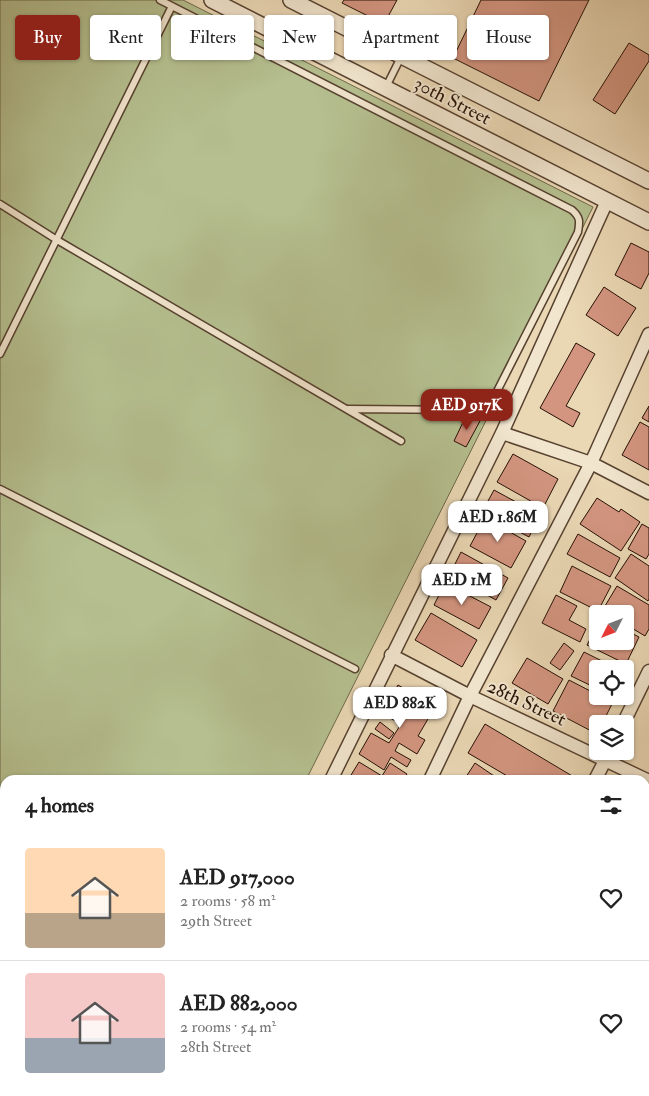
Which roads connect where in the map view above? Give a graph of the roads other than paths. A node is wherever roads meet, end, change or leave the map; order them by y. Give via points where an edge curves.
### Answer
1 (160, 0) edge
2 (212, 0) edge
3 (292, 0) edge
4 (172, 6) junction
5 (344, 26) edge
6 (399, 60) edge
7 (411, 60) edge
8 (386, 88) junction
9 (649, 181) edge
10 (607, 200) junction
11 (0, 204) edge
12 (649, 222) edge
13 (57, 240) junction
14 (649, 334) edge
15 (0, 354) edge
16 (346, 409) junction
17 (486, 413) junction
18 (508, 419) junction
19 (502, 433) junction
20 (401, 441) dead end
21 (591, 462) junction
22 (0, 489) edge
23 (649, 493) edge
24 (391, 654) junction
25 (355, 669) dead end
26 (649, 671) edge
27 (470, 696) junction
28 (627, 715) edge
29 (589, 747) edge
30 (605, 760) edge
31 (616, 760) edge
32 (332, 775) edge
33 (432, 775) edge
34 (598, 775) edge
35 (640, 775) edge

1 - 4 lane
2 - 8 street, 30th Street
3 - 5 street, 30th Street
4 - 13 lane
4 - 17 lane via 578,215 578,232
6 - 8 lane
7 - 9 street, 30th Street
8 - 10 street, 30th Street
10 - 12 street, 30th Street
10 - 18 street
11 - 13 lane
13 - 15 lane
13 - 16 lane
14 - 21 street
16 - 17 lane via 474,410
16 - 20 lane
17 - 18 lane
18 - 19 street
19 - 21 street
19 - 24 street
21 - 23 street
21 - 27 street
22 - 25 lane
24 - 27 street, 28th Street
24 - 32 street
26 - 28 street
27 - 29 street, 28th Street
27 - 33 street
30 - 34 street
31 - 35 street, 28th Street

